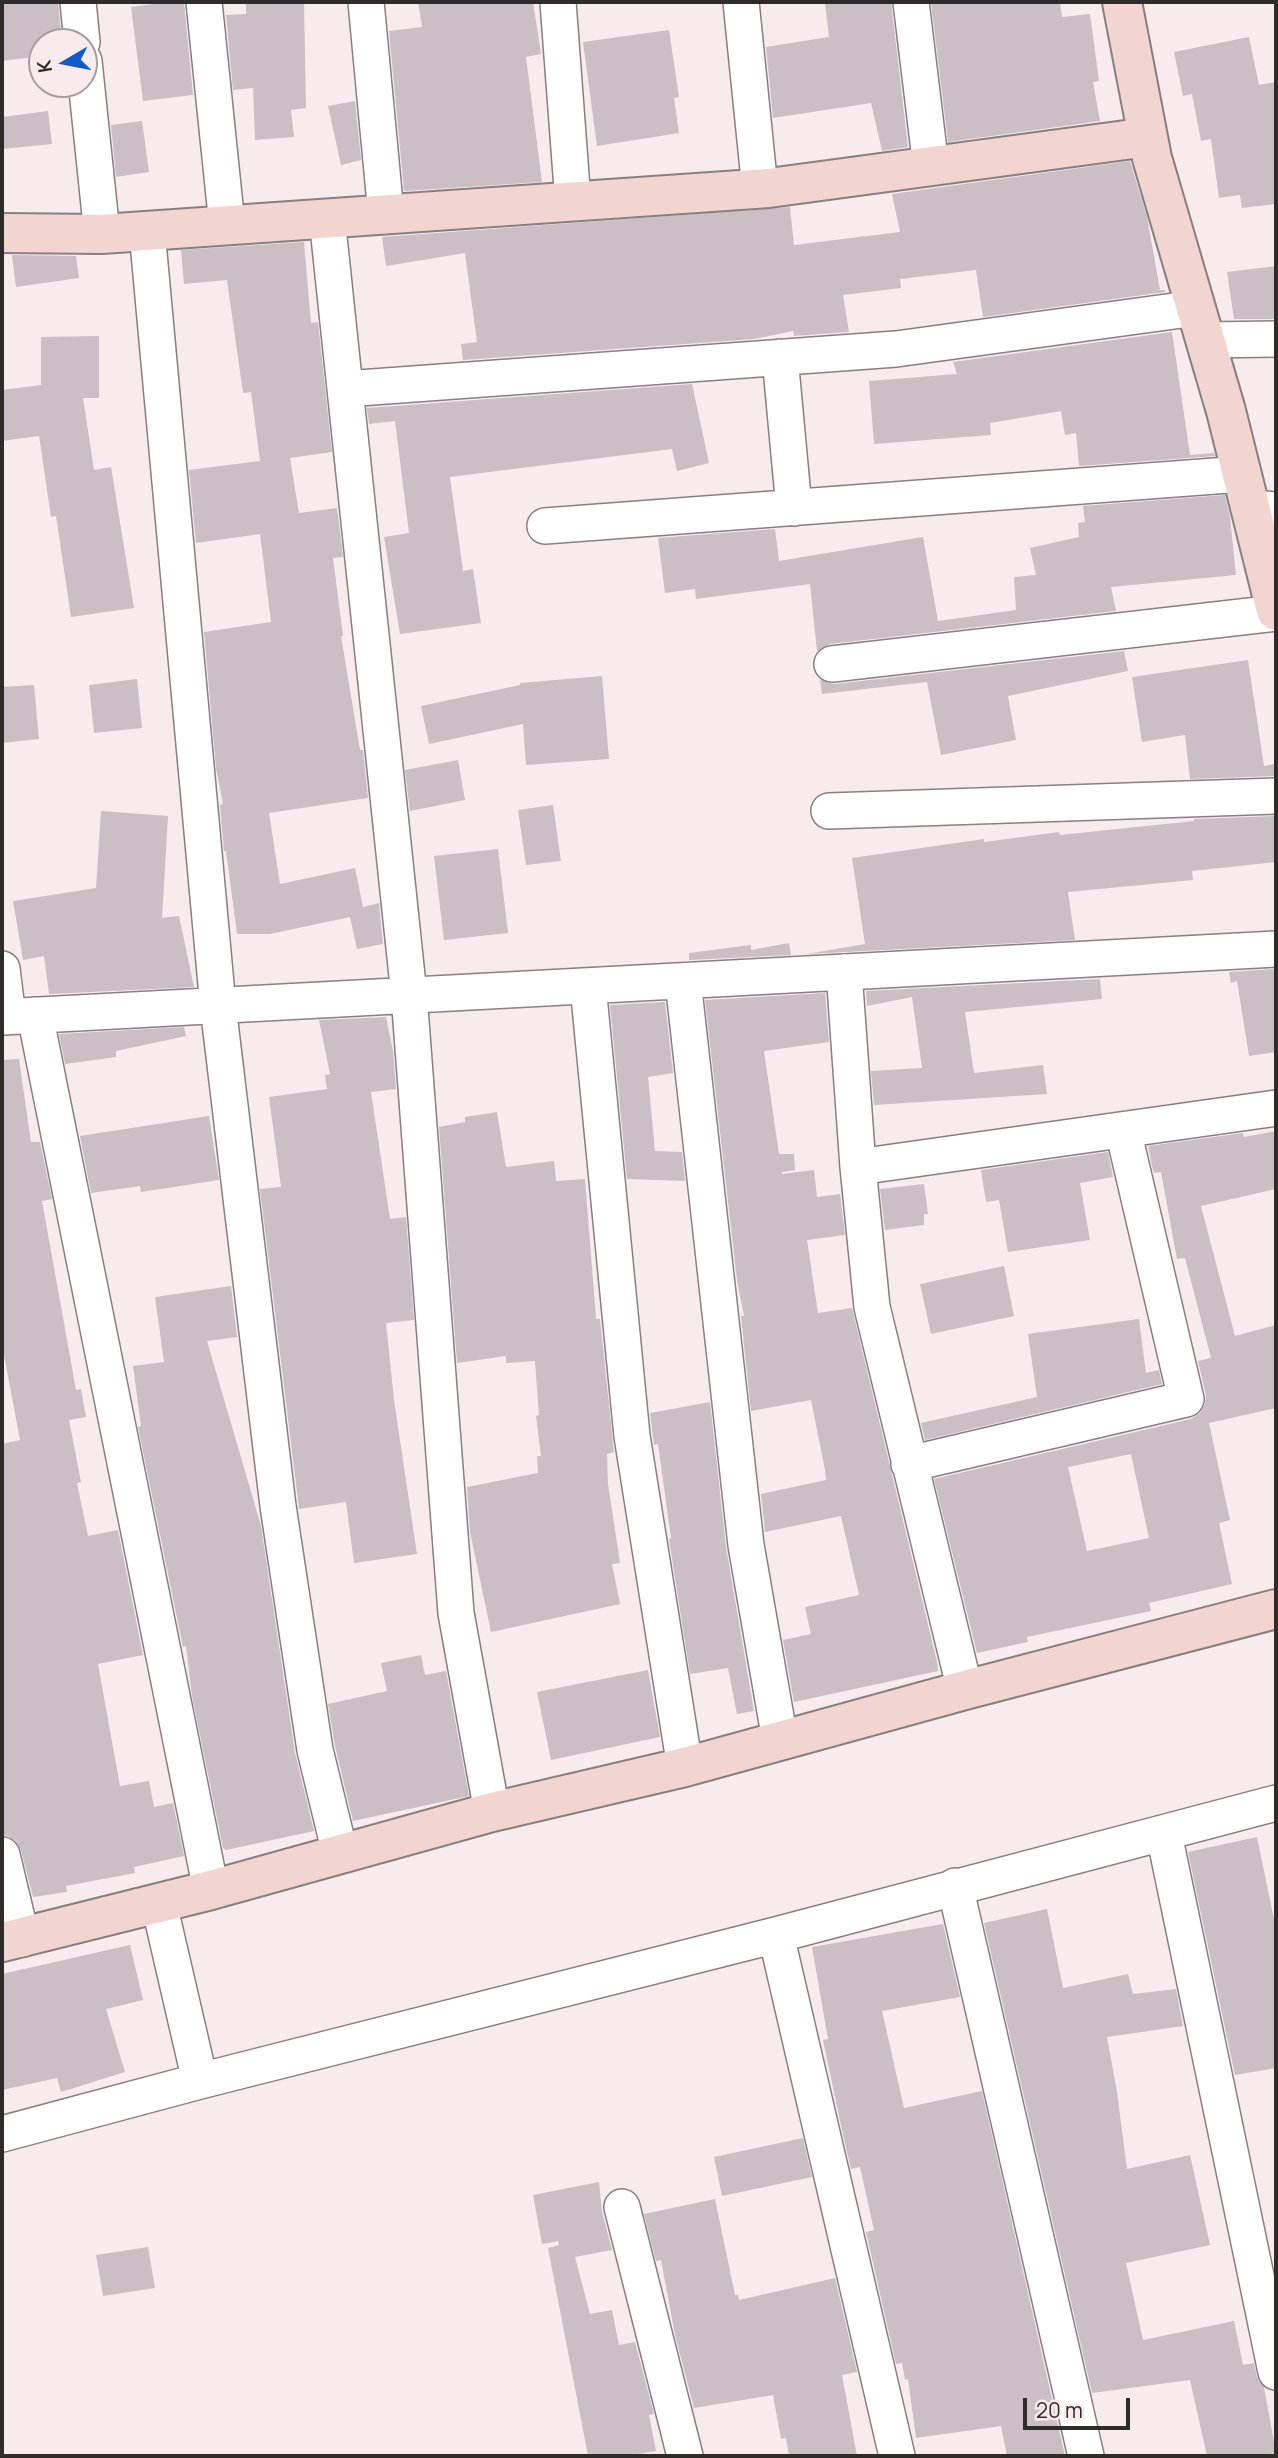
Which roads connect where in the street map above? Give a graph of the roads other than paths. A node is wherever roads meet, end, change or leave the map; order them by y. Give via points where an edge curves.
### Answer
1 (78, 2) edge
2 (204, 2) edge
3 (366, 2) edge
4 (558, 2) edge
5 (741, 2) edge
6 (911, 2) edge
7 (1122, 2) edge
8 (81, 28) edge
9 (88, 98) edge
10 (1148, 137) junction
11 (931, 167) junction
12 (760, 189) junction
13 (573, 202) junction
14 (386, 214) junction
15 (327, 218) junction
16 (227, 225) junction
17 (147, 231) junction
18 (2, 233) edge
19 (102, 234) junction
20 (1201, 324) junction
21 (1276, 339) edge
22 (780, 357) junction
23 (345, 388) junction
24 (1257, 497) edge
25 (794, 508) junction
26 (545, 526) dead end
27 (1276, 612) edge
28 (832, 664) dead end
29 (1276, 796) edge
30 (829, 811) dead end
31 (1276, 949) edge
32 (2, 969) edge
33 (844, 972) junction
34 (683, 981) junction
35 (588, 986) junction
36 (409, 996) junction
37 (218, 1006) junction
38 (15, 1016) edge
39 (1276, 1108) edge
40 (1123, 1130) junction
41 (858, 1167) junction
42 (909, 1464) junction
43 (1276, 1609) edge
44 (965, 1690) junction
45 (780, 1740) junction
46 (685, 1767) junction
47 (1276, 1803) edge
48 (492, 1812) junction
49 (1164, 1834) junction
50 (340, 1853) junction
51 (2, 1855) edge
52 (955, 1886) junction
53 (211, 1890) junction
54 (159, 1904) junction
55 (776, 1935) junction
56 (12, 1941) edge
57 (200, 2081) junction
58 (2, 2134) edge
59 (622, 2207) dead end
60 (1276, 2372) edge
61 (685, 2456) edge
62 (897, 2456) edge
63 (1086, 2456) edge

1 - 8 street
2 - 16 street
3 - 14 street
4 - 13 street
5 - 12 street
6 - 11 street
7 - 10 main road
9 - 19 street
10 - 11 main road
10 - 20 main road
11 - 12 main road
12 - 13 main road
13 - 14 main road
14 - 15 main road
15 - 16 main road
15 - 23 street
16 - 17 main road
17 - 19 main road
17 - 37 street
18 - 19 main road
20 - 21 street
20 - 22 street
20 - 24 main road
22 - 23 street
22 - 25 street
23 - 36 street
24 - 25 street
24 - 27 main road
25 - 26 street
27 - 28 street
29 - 30 street
31 - 33 street
32 - 38 street
33 - 34 street
33 - 41 street
34 - 35 street
34 - 45 street via 746,1545
35 - 36 street
35 - 46 street via 632,1436
36 - 37 street
36 - 48 street via 456,1613
37 - 38 street
37 - 50 street via 278,1506 315,1750
38 - 53 street
39 - 40 street
40 - 41 street
40 - 42 street via 1186,1399
41 - 42 street via 872,1307
42 - 44 street
43 - 44 main road
44 - 45 main road
45 - 46 main road
46 - 48 main road
47 - 49 street
48 - 50 main road
49 - 52 street
49 - 60 street
50 - 53 main road
51 - 56 street
52 - 55 street
52 - 63 street
53 - 54 main road
54 - 56 main road
54 - 57 street
55 - 57 street
55 - 62 street
57 - 58 street
59 - 61 street

